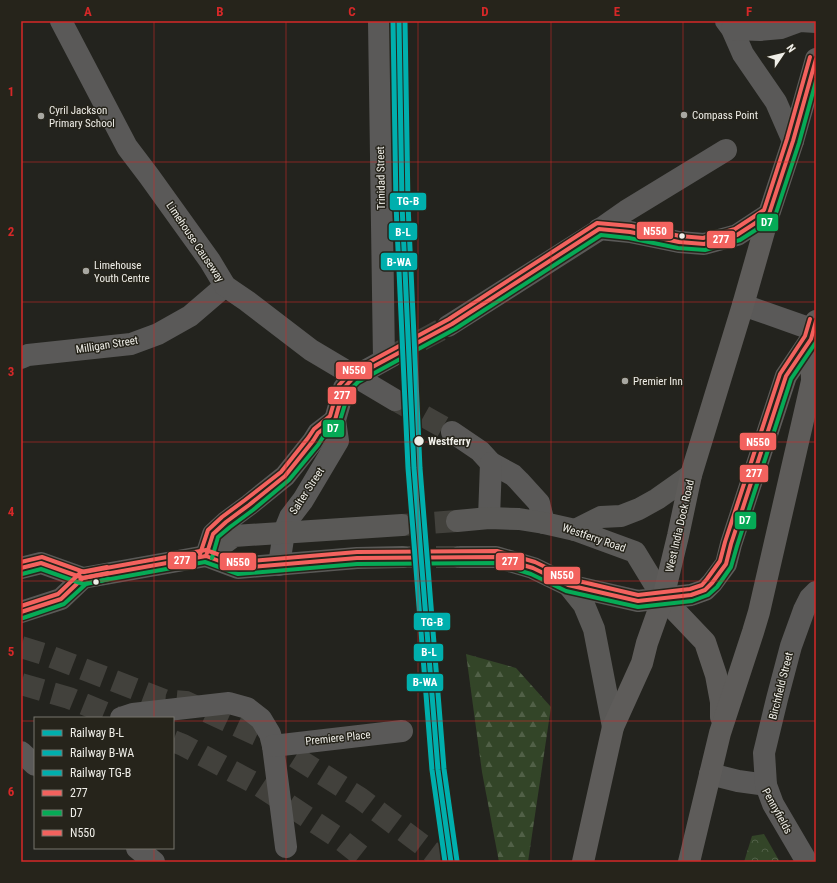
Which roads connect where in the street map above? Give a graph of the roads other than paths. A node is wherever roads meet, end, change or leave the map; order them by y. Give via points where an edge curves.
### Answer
1 (61, 21) edge
2 (379, 21) edge
3 (816, 22) edge
4 (729, 25) edge
5 (816, 59) edge
6 (793, 141) junction
7 (726, 150) dead end
8 (770, 214) junction
9 (600, 229) junction
10 (225, 286) junction
11 (743, 305) junction
12 (448, 326) tunnel mouth
13 (814, 330) edge
14 (21, 358) edge
15 (388, 358) joint
16 (354, 377) junction
17 (394, 400) tunnel mouth
18 (335, 420) junction
19 (452, 432) tunnel mouth
20 (490, 463) junction
21 (691, 476) junction
22 (489, 518) junction
23 (457, 521) tunnel mouth
24 (544, 523) junction
25 (402, 525) tunnel mouth
26 (575, 530) junction
27 (284, 532) junction
28 (206, 556) junction
29 (460, 556) tunnel mouth
30 (403, 558) tunnel mouth
31 (279, 565) junction
32 (21, 568) edge
33 (83, 578) junction
34 (568, 585) junction
35 (816, 592) edge
36 (663, 598) junction
37 (21, 612) edge
38 (124, 717) edge
39 (613, 727) junction
40 (402, 731) dead end
41 (720, 733) junction
42 (273, 746) junction
43 (710, 774) junction
44 (766, 785) junction
45 (286, 847) dead end
46 (138, 849) edge
47 (154, 862) edge
48 (583, 862) edge
49 (689, 862) edge
50 (807, 862) edge

1 - 10 street, Limehouse Causeway via 127,147 210,261
2 - 15 street, Trinidad Street
3 - 4 street via 800,21 781,28 760,30
4 - 6 street via 743,54 776,102
5 - 6 highway, West India Dock Road
6 - 8 highway, West India Dock Road
7 - 9 street
8 - 9 street via 737,235 704,244
8 - 11 highway, West India Dock Road
9 - 12 street
10 - 14 street, Milligan Street via 190,316 158,334 131,344 28,355
10 - 16 street, Limehouse Causeway via 311,350
11 - 13 street
11 - 21 highway, West India Dock Road
13 - 36 highway via 786,376 726,564 705,590 691,595
13 - 41 highway via 812,381 757,618
15 - 16 street, Salter Street
16 - 17 street, Limehouse Causeway
16 - 18 street, Salter Street via 344,388
18 - 27 street, Salter Street via 338,441 290,517
18 - 28 street via 318,433 285,476 213,534
19 - 20 street via 480,451
20 - 22 street
20 - 24 street via 513,475 539,503
21 - 26 main road via 639,509 621,516 601,517
21 - 36 highway, West India Dock Road
22 - 23 main road, Westferry Road
22 - 24 main road, Westferry Road
24 - 26 main road, Westferry Road
25 - 27 main road
26 - 36 main road, Westferry Road via 635,552
27 - 28 main road via 234,536
27 - 31 street, Salter Street
28 - 31 main road via 238,568
28 - 33 main road
29 - 34 main road via 496,557 533,568
30 - 31 main road via 358,558
32 - 33 main road via 41,563
33 - 37 main road via 60,599
34 - 36 main road via 638,601
34 - 39 main road via 584,605 594,629
35 - 44 street, Birchfield Street via 804,610 777,699 764,752
36 - 39 highway, West India Dock Road via 642,663
36 - 41 highway via 705,642 716,675 721,702
38 - 42 street via 229,703 247,708 261,720 270,734
39 - 48 highway, West India Dock Road
40 - 42 street, Premiere Place
41 - 43 highway
42 - 45 street
43 - 44 street, Pennyfields
43 - 49 highway
44 - 50 street, Pennyfields via 773,804
46 - 47 street

